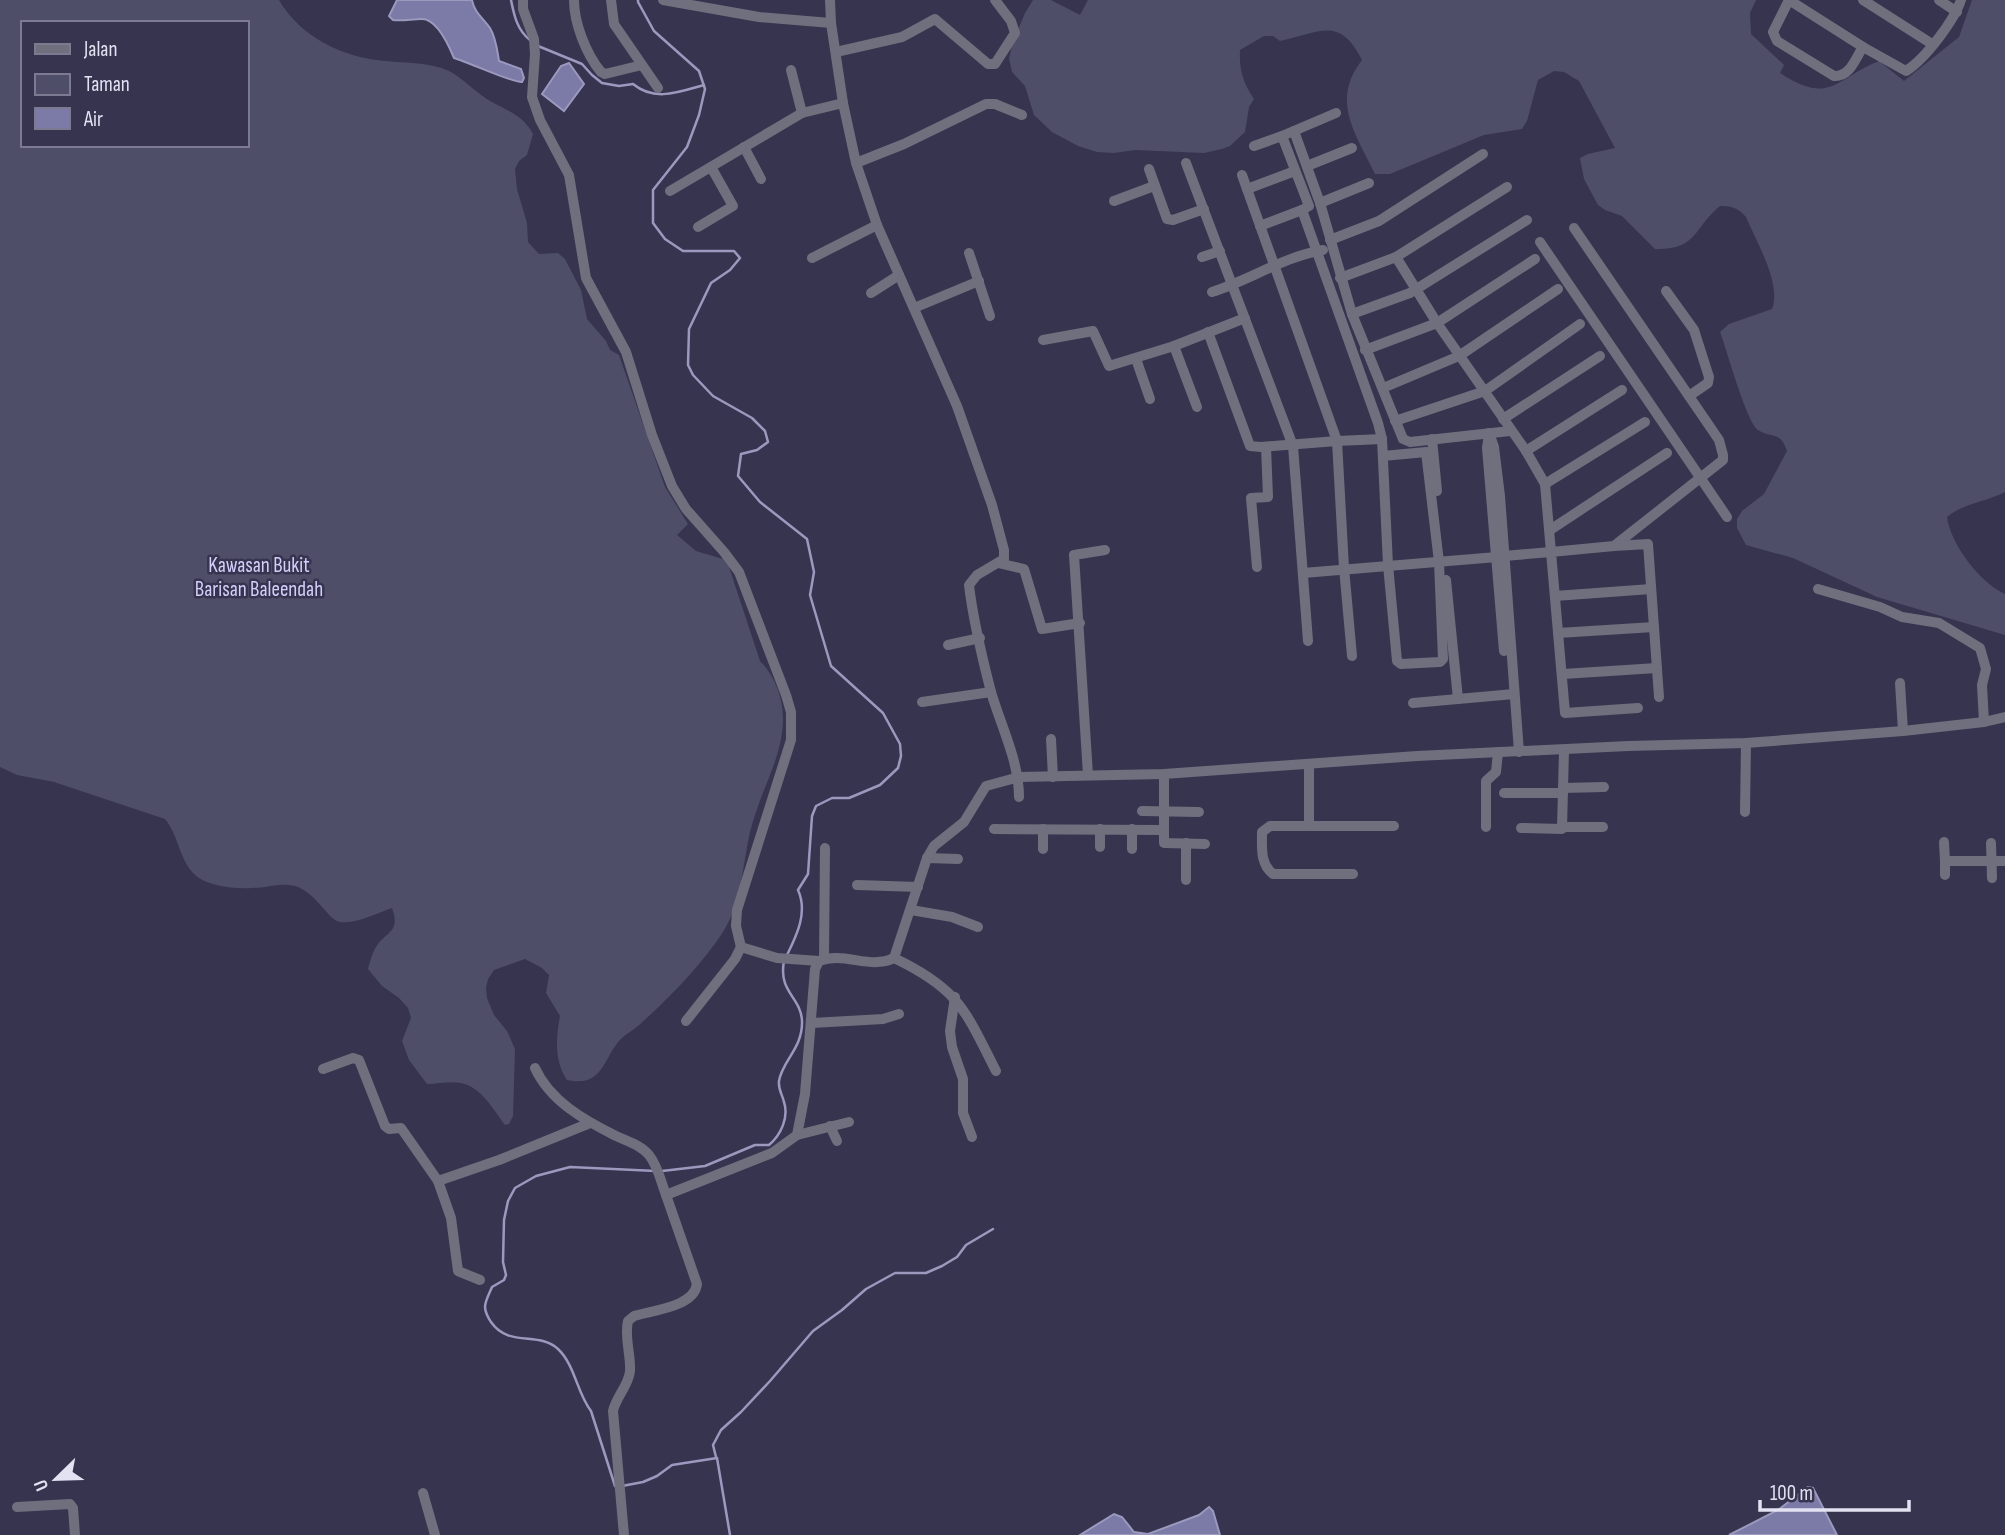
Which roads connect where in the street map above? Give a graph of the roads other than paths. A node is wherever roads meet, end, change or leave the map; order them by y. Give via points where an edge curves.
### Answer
1 (523, 0) edge
2 (574, 0) edge
3 (611, 0) edge
4 (667, 0) edge
5 (830, 0) edge
6 (995, 0) edge
7 (1789, 0) edge
8 (1863, 0) edge
9 (1939, 0) edge
10 (1961, 0) edge
11 (1957, 12) junction
12 (831, 23) junction
13 (1932, 44) junction
14 (1863, 47) junction
15 (836, 52) junction
16 (642, 65) junction
17 (791, 70) dead end
18 (658, 88) dead end
19 (843, 103) junction
20 (802, 113) junction
21 (1336, 113) dead end
22 (1022, 115) dead end
23 (1294, 131) junction
24 (1282, 136) junction
25 (1254, 146) dead end
26 (744, 147) junction
27 (1352, 148) dead end
28 (1483, 154) dead end
29 (856, 163) junction
30 (1186, 163) dead end
31 (1307, 166) junction
32 (711, 167) junction
33 (1149, 169) dead end
34 (1295, 171) junction
35 (1242, 175) dead end
36 (761, 178) dead end
37 (1369, 183) dead end
38 (1154, 186) junction
39 (1507, 187) dead end
40 (1247, 188) junction
41 (670, 191) dead end
42 (1114, 201) dead end
43 (1320, 204) junction
44 (1204, 209) junction
45 (1302, 210) junction
46 (1527, 220) dead end
47 (877, 225) junction
48 (1260, 226) junction
49 (698, 227) dead end
50 (1574, 228) dead end
51 (1540, 242) dead end
52 (1331, 244) junction
53 (1220, 251) junction
54 (1317, 251) junction
55 (969, 253) dead end
56 (1202, 257) dead end
57 (1396, 257) junction
58 (812, 258) dead end
59 (1535, 259) dead end
60 (1274, 265) junction
61 (899, 275) junction
62 (1340, 278) junction
63 (979, 281) junction
64 (1233, 285) junction
65 (1558, 289) dead end
66 (1415, 290) junction
67 (1666, 290) dead end
68 (1212, 292) dead end
69 (871, 293) dead end
70 (914, 308) junction
71 (1352, 314) junction
72 (990, 316) dead end
73 (1245, 318) junction
74 (1437, 323) junction
75 (1580, 324) dead end
76 (1208, 332) junction
77 (1043, 340) dead end
78 (1174, 346) junction
79 (1365, 350) junction
80 (1459, 356) junction
81 (1600, 356) dead end
82 (1136, 359) junction
83 (1382, 388) junction
84 (1622, 390) dead end
85 (1485, 391) junction
86 (1689, 396) junction
87 (1150, 399) dead end
88 (1197, 407) dead end
89 (1503, 419) junction
90 (1395, 421) junction
91 (1645, 422) dead end
92 (1510, 431) junction
93 (1489, 433) junction
94 (1382, 439) junction
95 (1432, 439) junction
96 (1337, 442) junction
97 (1293, 446) junction
98 (1266, 447) junction
99 (1527, 451) junction
100 (1667, 453) dead end
101 (1383, 456) junction
102 (1700, 478) junction
103 (1545, 484) junction
104 (1727, 517) dead end
105 (1550, 530) junction
106 (1614, 546) junction
107 (1105, 550) dead end
108 (1551, 552) junction
109 (1501, 556) junction
110 (1442, 562) junction
111 (998, 563) junction
112 (1388, 565) junction
113 (1257, 567) dead end
114 (1344, 568) junction
115 (1303, 573) junction
116 (1651, 589) junction
117 (1818, 589) dead end
118 (1555, 596) junction
119 (1080, 623) junction
120 (1654, 627) junction
121 (1559, 633) junction
122 (980, 638) junction
123 (1308, 641) dead end
124 (948, 645) dead end
125 (1352, 656) dead end
126 (1657, 668) junction
127 (1563, 674) junction
128 (1900, 683) dead end
129 (992, 692) junction
130 (1511, 694) junction
131 (1659, 696) dead end
132 (1458, 699) junction
133 (922, 702) dead end
134 (1413, 704) dead end
135 (1638, 708) dead end
136 (2005, 717) edge
137 (1984, 722) junction
138 (1903, 731) junction
139 (1051, 739) dead end
140 (1745, 743) junction
141 (1564, 750) junction
142 (1498, 752) junction
143 (1515, 752) junction
144 (1309, 764) junction
145 (1164, 774) junction
146 (1088, 775) junction
147 (1019, 777) junction
148 (1054, 777) junction
149 (1604, 787) dead end
150 (1563, 790) junction
151 (1504, 793) dead end
152 (1018, 797) dead end
153 (1143, 811) dead end
154 (1164, 811) junction
155 (1199, 811) dead end
156 (1745, 812) dead end
157 (1310, 826) junction
158 (1394, 826) dead end
159 (1486, 827) dead end
160 (1562, 827) junction
161 (1603, 827) dead end
162 (1521, 828) dead end
163 (994, 829) dead end
164 (1043, 829) junction
165 (1100, 830) junction
166 (1132, 830) junction
167 (1164, 830) junction
168 (1944, 842) dead end
169 (1991, 843) dead end
170 (1186, 844) junction
171 (1205, 844) dead end
172 (1100, 847) dead end
173 (825, 848) dead end
174 (1043, 849) dead end
175 (1132, 849) dead end
176 (927, 858) junction
177 (958, 859) dead end
178 (1945, 861) junction
179 (1992, 861) junction
180 (2005, 861) edge
181 (1353, 874) dead end
182 (1945, 875) dead end
183 (1992, 878) dead end
184 (1186, 880) dead end
185 (857, 885) dead end
186 (918, 887) junction
187 (911, 910) junction
188 (978, 927) dead end
189 (741, 947) junction
190 (894, 958) junction
191 (821, 960) junction
192 (955, 997) junction
193 (900, 1014) dead end
194 (686, 1021) dead end
195 (812, 1023) junction
196 (535, 1068) dead end
197 (323, 1069) dead end
198 (996, 1071) dead end
199 (849, 1122) dead end
200 (590, 1123) junction
201 (830, 1126) junction
202 (797, 1135) junction
203 (972, 1137) dead end
204 (837, 1141) dead end
205 (438, 1181) junction
206 (666, 1195) junction
207 (480, 1280) dead end
208 (423, 1493) dead end
209 (17, 1507) dead end
210 (75, 1535) edge
211 (435, 1535) edge
212 (624, 1535) edge

1 - 189 street via 534,39 532,97 569,175 586,278 626,352 678,499 738,572 791,712 791,740 737,910
2 - 16 street via 574,13 601,72
3 - 16 street via 614,24
4 - 12 street via 759,17
5 - 12 street
6 - 15 street via 1016,33 995,64 988,64 935,19 902,37
7 - 14 street
7 - 14 street via 1773,32 1788,48 1841,77
8 - 13 street
9 - 11 street
10 - 11 street
11 - 13 street
12 - 15 street
13 - 14 street via 1906,71
15 - 19 street
16 - 18 street
17 - 20 street
19 - 20 street
19 - 29 street
20 - 26 street
21 - 23 street
22 - 29 street via 986,104
23 - 24 street
23 - 31 street
24 - 25 street
24 - 34 street
26 - 32 street
26 - 36 street
27 - 31 street
28 - 52 street via 1379,221
29 - 47 street
30 - 44 street
31 - 43 street
32 - 41 street
32 - 49 street via 733,206
33 - 38 street
34 - 40 street
34 - 45 street via 1309,206
35 - 40 street
37 - 43 street
38 - 42 street
38 - 44 street via 1167,219
39 - 57 street
40 - 48 street
43 - 52 street
44 - 53 street
45 - 48 street
45 - 54 street
46 - 66 street
47 - 58 street
47 - 61 street
48 - 60 street
50 - 86 street
51 - 102 street
52 - 54 street
52 - 62 street
53 - 56 street
53 - 64 street
54 - 60 street
54 - 94 street
55 - 63 street
57 - 62 street
57 - 66 street
59 - 74 street
60 - 64 street
60 - 96 street
61 - 69 street
61 - 70 street
62 - 71 street
63 - 70 street
63 - 72 street
64 - 68 street
64 - 73 street
65 - 80 street
66 - 71 street
66 - 74 street
67 - 86 street via 1694,330 1709,377 1708,383
70 - 111 street via 957,406 992,505 1004,550 1004,559
71 - 79 street
73 - 76 street
73 - 97 street
74 - 79 street
74 - 80 street
75 - 85 street
76 - 78 street
76 - 98 street via 1250,446
77 - 82 street via 1093,331 1109,366
78 - 82 street
78 - 88 street
79 - 83 street
80 - 83 street
80 - 85 street
81 - 89 street
82 - 87 street
83 - 90 street
84 - 99 street
85 - 89 street
85 - 90 street
86 - 102 street via 1719,440 1723,455 1723,460
89 - 92 street
90 - 95 street via 1402,439
91 - 103 street
92 - 93 street
92 - 99 street
93 - 95 street
93 - 109 street
94 - 96 street
94 - 101 street
95 - 110 street
96 - 97 street
96 - 114 street
97 - 98 street
97 - 115 street
98 - 113 street via 1268,497 1251,498
99 - 103 street
100 - 105 street
101 - 110 street via 1426,452
101 - 112 street
102 - 104 street
102 - 106 street
103 - 105 street
105 - 108 street
106 - 108 street
106 - 116 street via 1648,544
107 - 119 street via 1074,555
108 - 109 street
108 - 118 street
109 - 110 street
109 - 130 street
110 - 112 street
110 - 112 street via 1440,662 1397,661
110 - 132 street
111 - 119 street via 1024,569 1042,629
111 - 122 street via 968,585
112 - 114 street
114 - 115 street
114 - 125 street
115 - 123 street
116 - 118 street
116 - 120 street
117 - 137 street via 1902,617 1939,623 1980,648 1986,669
118 - 121 street
119 - 146 street
120 - 121 street
120 - 126 street
121 - 127 street
122 - 124 street
122 - 129 street
126 - 127 street
126 - 131 street
127 - 135 street via 1565,713
128 - 138 street
129 - 133 street
129 - 147 street
130 - 132 street
130 - 143 street
132 - 134 street
136 - 137 street
137 - 138 street
138 - 140 street
139 - 148 street
140 - 141 street
140 - 156 street
141 - 143 street
141 - 150 street
142 - 143 street
142 - 144 street
142 - 159 street via 1496,772 1486,782
144 - 145 street
144 - 157 street
145 - 146 street
145 - 154 street
146 - 148 street
147 - 148 street
147 - 152 street
147 - 176 street via 986,786 964,822 934,846
149 - 150 street
150 - 151 street
150 - 160 street
153 - 154 street
154 - 155 street
154 - 167 street
157 - 158 street
157 - 181 street via 1270,826 1262,832 1264,866 1269,872
160 - 161 street
160 - 162 street
163 - 164 street
164 - 165 street
164 - 174 street
165 - 166 street
165 - 172 street
166 - 167 street
166 - 175 street
167 - 170 street via 1164,843
168 - 178 street
169 - 179 street
170 - 171 street
170 - 184 street
173 - 191 street
176 - 177 street
176 - 186 street
178 - 179 street
178 - 182 street
179 - 180 street
179 - 183 street
185 - 186 street
186 - 187 street
187 - 188 street
187 - 190 street
189 - 191 street via 783,958
189 - 194 street
190 - 191 street via 881,963 840,956
190 - 192 street via 939,982
191 - 195 street via 812,977
192 - 198 street
192 - 203 street via 950,1031 963,1079 963,1113
193 - 195 street
195 - 202 street
196 - 200 street via 551,1094
197 - 205 street via 358,1058 385,1126 401,1128
199 - 201 street
200 - 205 street
200 - 206 street via 649,1154
201 - 202 street
201 - 204 street
202 - 206 street via 772,1153
205 - 207 street via 451,1218 457,1269
206 - 212 street via 697,1284 692,1297 628,1321 630,1374 613,1411
208 - 211 street
209 - 210 street via 70,1504

